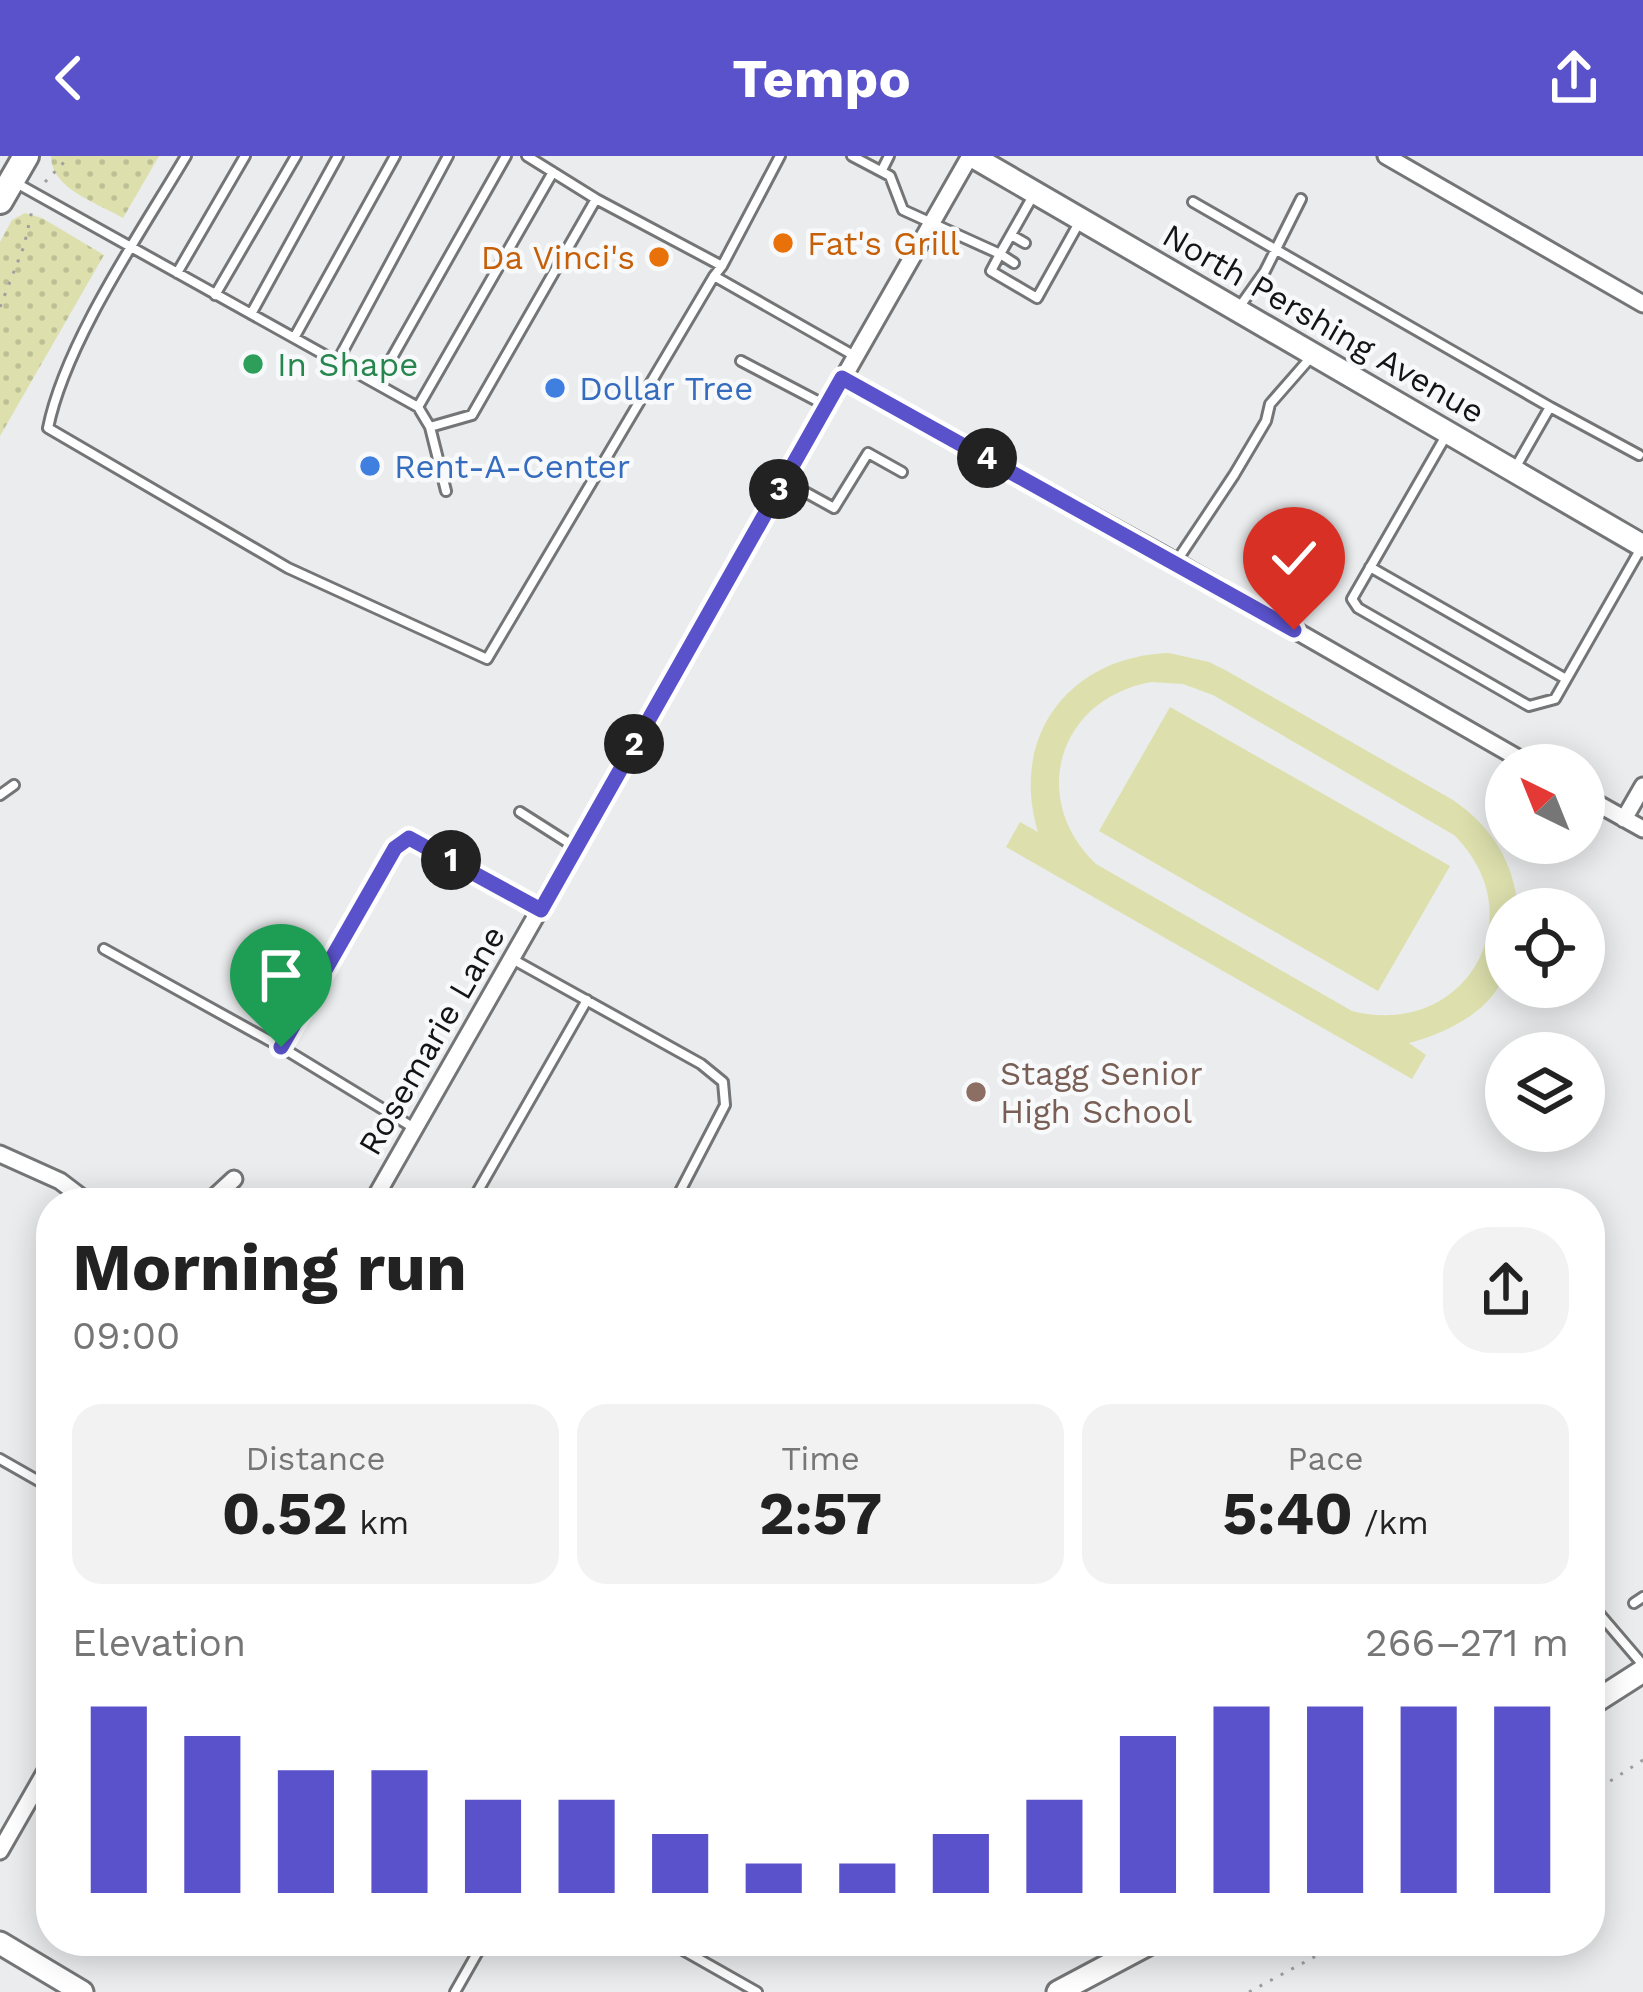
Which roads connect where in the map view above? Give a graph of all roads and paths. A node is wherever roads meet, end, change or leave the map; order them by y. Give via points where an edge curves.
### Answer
1 (26, 156) edge
2 (70, 156) edge
3 (186, 156) edge
4 (244, 156) edge
5 (296, 156) edge
6 (338, 156) edge
7 (395, 156) edge
8 (448, 156) edge
9 (506, 156) edge
10 (527, 156) edge
11 (780, 156) edge
12 (852, 156) edge
13 (890, 156) edge
14 (971, 156) edge
15 (1386, 156) edge
16 (882, 170) junction
17 (553, 172) junction
18 (6, 190) edge
19 (1034, 192) junction
20 (36, 196) junction
21 (596, 199) junction
22 (1301, 199) dead end
23 (1193, 202) dead end
24 (1081, 220) junction
25 (933, 221) junction
26 (1011, 235) junction
27 (1025, 243) dead end
28 (131, 248) junction
29 (1275, 252) junction
30 (1044, 253) dead end
31 (1000, 254) junction
32 (1058, 260) junction
33 (1014, 262) dead end
34 (722, 266) junction
35 (1033, 272) dead end
36 (177, 273) junction
37 (714, 276) junction
38 (1047, 280) junction
39 (215, 295) junction
40 (1643, 304) edge
41 (0, 307) edge
42 (1238, 310) junction
43 (251, 314) junction
44 (294, 338) junction
45 (1313, 355) junction
46 (854, 356) junction
47 (337, 362) junction
48 (741, 362) dead end
49 (842, 378) junction
50 (377, 384) junction
51 (826, 405) junction
52 (418, 407) junction
53 (1550, 407) junction
54 (430, 427) junction
55 (1448, 433) junction
56 (1639, 455) dead end
57 (1513, 471) junction
58 (902, 472) dead end
59 (783, 480) junction
60 (446, 491) dead end
61 (1643, 546) edge
62 (1176, 562) junction
63 (1370, 567) junction
64 (1566, 679) junction
65 (1493, 744) edge
66 (14, 785) dead end
67 (1643, 786) edge
68 (0, 795) edge
69 (1605, 808) edge
70 (520, 812) dead end
71 (1624, 819) junction
72 (1643, 830) edge
73 (576, 847) junction
74 (541, 910) junction
75 (104, 949) dead end
76 (512, 959) junction
77 (587, 1000) junction
78 (281, 1047) junction
79 (415, 1129) junction
80 (0, 1154) edge
81 (234, 1179) dead end
82 (69, 1188) edge
83 (224, 1188) edge
84 (381, 1188) edge
85 (480, 1188) edge
86 (682, 1188) edge
87 (0, 1459) edge
88 (36, 1479) edge
89 (1605, 1623) edge
90 (1643, 1668) edge
91 (1605, 1695) edge
92 (1643, 1760) edge
93 (1605, 1784) edge
94 (36, 1788) edge
95 (0, 1851) edge
96 (0, 1943) edge
97 (475, 1956) edge
98 (693, 1956) edge
99 (1126, 1956) edge
100 (1316, 1956) edge
101 (82, 1992) edge
102 (455, 1992) edge
103 (757, 1992) edge
104 (1058, 1992) edge
105 (1249, 1992) edge

1 - 18 main road
2 - 20 path
3 - 28 lane
4 - 36 lane
5 - 39 lane
6 - 43 lane
7 - 44 lane
8 - 47 lane
9 - 50 lane
10 - 17 lane
11 - 34 lane
12 - 16 lane
13 - 16 lane
14 - 19 main road, North Pershing Avenue
14 - 25 street, Rosemarie Lane
15 - 40 street
16 - 25 lane via 902,210
17 - 21 lane
17 - 52 lane
18 - 20 lane
19 - 24 main road, North Pershing Avenue
19 - 26 lane
20 - 28 lane
20 - 41 path
21 - 34 lane
21 - 54 lane via 472,416
22 - 29 lane
23 - 29 lane
24 - 32 lane
24 - 42 main road, North Pershing Avenue
25 - 31 lane
25 - 46 street, Rosemarie Lane
26 - 27 lane
26 - 31 lane
28 - 36 lane
28 - 37 lane via 56,389 48,428 288,568 487,659
29 - 42 lane
29 - 53 lane
30 - 32 lane
31 - 33 lane
31 - 38 lane via 991,271 1037,298
32 - 38 lane
34 - 37 lane
35 - 38 lane
36 - 39 lane
37 - 46 lane
39 - 43 lane
42 - 45 main road, North Pershing Avenue
43 - 44 lane
44 - 47 lane
45 - 55 main road, North Pershing Avenue
45 - 62 lane via 1270,404
46 - 49 street, Rosemarie Lane
47 - 50 lane
48 - 51 lane
49 - 51 street, Rosemarie Lane
49 - 62 street
50 - 52 lane
51 - 59 street, Rosemarie Lane
52 - 54 lane
53 - 56 lane
53 - 57 lane
54 - 60 lane
55 - 57 main road, North Pershing Avenue
55 - 63 lane
57 - 61 main road, North Pershing Avenue
58 - 59 lane via 868,453 834,508
59 - 73 street, Rosemarie Lane
61 - 64 lane
62 - 65 street
63 - 64 lane
63 - 64 lane via 1352,599 1358,608 1529,706 1555,699
66 - 68 lane
67 - 71 street
69 - 71 street
70 - 73 lane
71 - 72 street
73 - 74 street, Rosemarie Lane
74 - 76 street, Rosemarie Lane
74 - 78 lane via 409,838 395,848
75 - 78 lane
76 - 77 lane
76 - 79 street, Rosemarie Lane
77 - 85 lane
77 - 86 lane via 723,1082 725,1105
78 - 79 lane
79 - 84 street, Rosemarie Lane
80 - 82 street
81 - 83 street
87 - 88 lane
89 - 90 lane
90 - 91 main road
92 - 93 path
94 - 95 street
96 - 101 main road
97 - 102 lane
98 - 103 lane
99 - 104 main road
100 - 105 path

